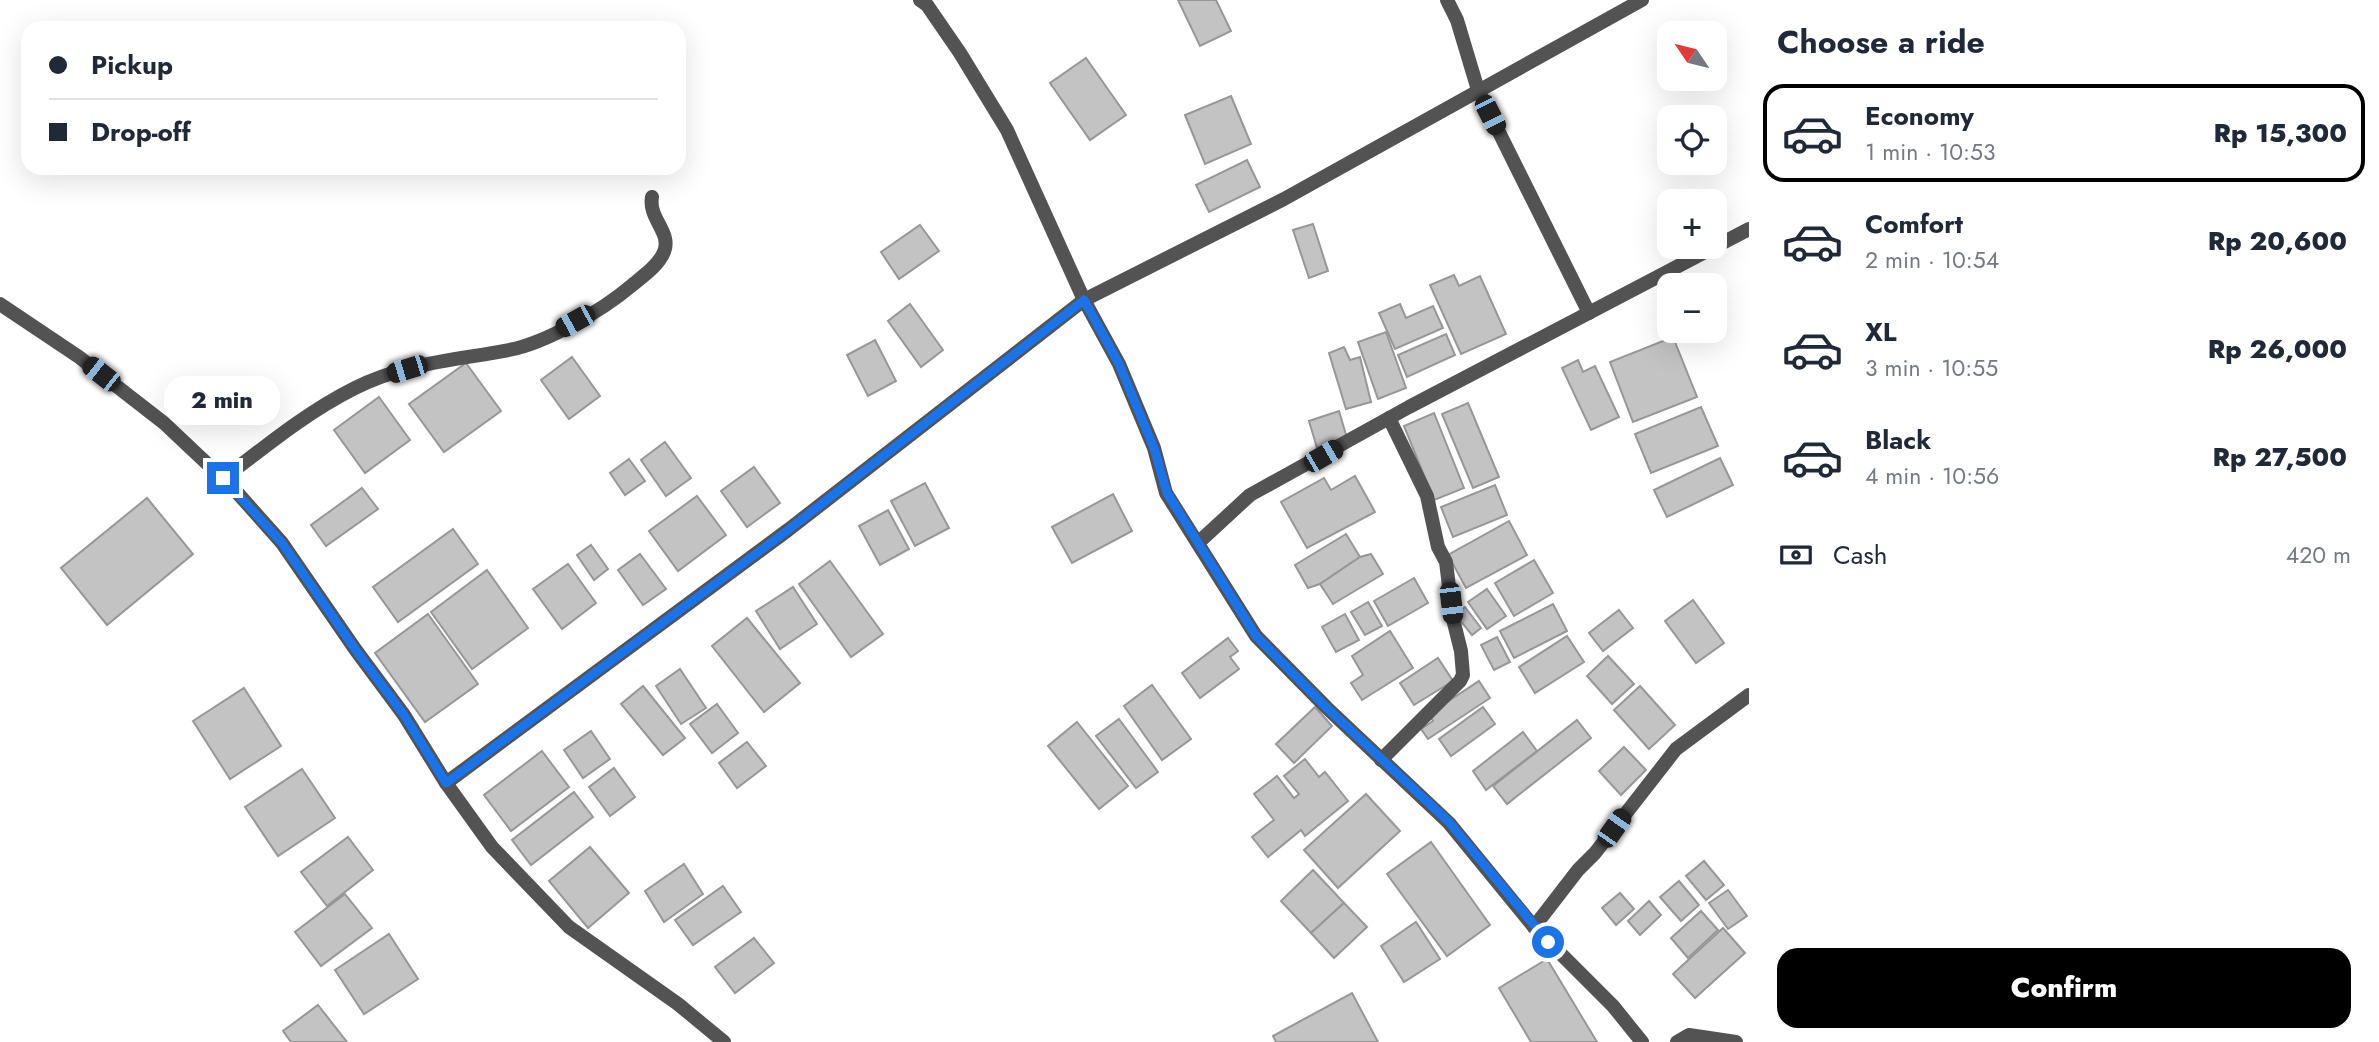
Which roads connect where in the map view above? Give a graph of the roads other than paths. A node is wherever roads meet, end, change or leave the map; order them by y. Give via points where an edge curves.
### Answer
1 (919, 0) edge
2 (1447, 0) edge
3 (1642, 0) edge
4 (1478, 90) junction
5 (652, 197) dead end
6 (1749, 229) edge
7 (1084, 300) junction
8 (0, 304) edge
9 (1589, 313) junction
10 (1389, 418) junction
11 (223, 478) junction
12 (1199, 542) junction
13 (1749, 695) edge
14 (1381, 760) junction
15 (446, 783) junction
16 (1534, 927) junction
17 (724, 1042) edge
18 (1642, 1042) edge
19 (1677, 1042) edge
20 (1736, 1042) edge

1 - 7 street via 960,52 1007,130
2 - 4 street
3 - 4 street
4 - 7 street via 1284,199
4 - 9 street
5 - 11 street via 650,207 666,248 648,272 618,297 531,344 427,363 355,388 286,430
6 - 9 street
7 - 12 street via 1119,364 1154,448 1167,493
7 - 15 street via 788,530
8 - 11 street via 164,423
9 - 10 street
10 - 12 street via 1250,495
10 - 14 street via 1427,496 1448,571 1463,674
11 - 15 street via 282,543 404,715
12 - 14 street via 1256,636
13 - 16 street via 1675,749
14 - 16 street via 1449,822
15 - 17 street via 492,846 569,927
16 - 18 street via 1613,1006
19 - 20 street via 1689,1035

